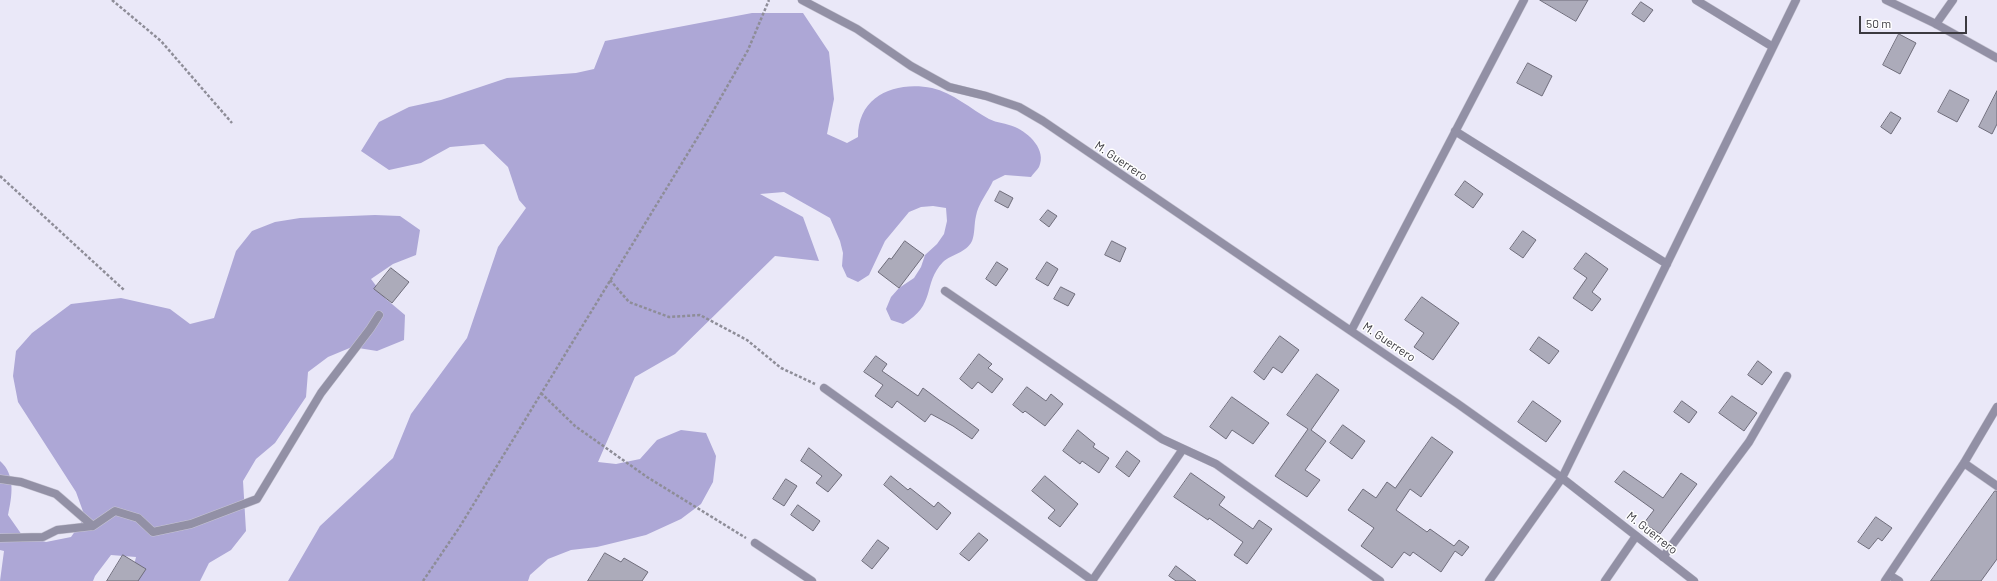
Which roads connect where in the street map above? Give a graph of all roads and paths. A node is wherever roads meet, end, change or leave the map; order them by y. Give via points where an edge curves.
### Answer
1 (112, 0) edge
2 (769, 0) edge
3 (802, 0) edge
4 (1524, 0) edge
5 (1696, 0) edge
6 (1796, 0) edge
7 (1886, 0) edge
8 (1953, 0) edge
9 (1936, 24) junction
10 (1773, 47) junction
11 (1997, 58) edge
12 (232, 123) dead end
13 (1456, 131) junction
14 (0, 176) edge
15 (1667, 264) junction
16 (610, 280) junction
17 (124, 290) dead end
18 (944, 291) dead end
19 (379, 315) dead end
20 (1351, 331) junction
21 (1787, 376) dead end
22 (824, 388) joint
23 (541, 393) junction
24 (1997, 407) edge
25 (1184, 449) junction
26 (1964, 463) junction
27 (1562, 478) junction
28 (0, 479) edge
29 (1997, 486) edge
30 (93, 526) junction
31 (1636, 536) junction
32 (0, 538) edge
33 (755, 543) joint
34 (1663, 557) junction
35 (1887, 578) edge
36 (423, 581) edge
37 (812, 581) edge
38 (1093, 581) edge
39 (1380, 581) edge
40 (1489, 581) edge
41 (1605, 581) edge
42 (1694, 581) edge
43 (1899, 581) edge

1 - 12 path via 161,41
2 - 16 path via 748,50 704,128
3 - 20 street, M. Guerrero via 857,29 911,66 949,87 1019,107
4 - 13 street
5 - 10 street
6 - 10 street
7 - 9 street
8 - 9 street
9 - 11 street
10 - 15 street
13 - 15 street
13 - 20 street
14 - 17 path
15 - 27 street
16 - 22 path via 629,302 669,317 700,316 747,340 781,368
16 - 23 path
18 - 25 street via 1162,439
19 - 30 street via 321,393 257,499 191,524 153,532 138,518 115,511
20 - 27 street, M. Guerrero
21 - 34 street via 1749,442
22 - 38 street
23 - 33 path via 575,426 648,477
23 - 36 path via 459,528
24 - 26 street
25 - 38 street
25 - 39 street via 1216,464
26 - 29 street
26 - 35 street
27 - 31 street, M. Guerrero
27 - 40 street
28 - 30 street via 21,482 56,494
30 - 32 street via 57,530 43,537
31 - 34 street, M. Guerrero
31 - 41 street
33 - 37 street
34 - 42 street, M. Guerrero
35 - 43 street

